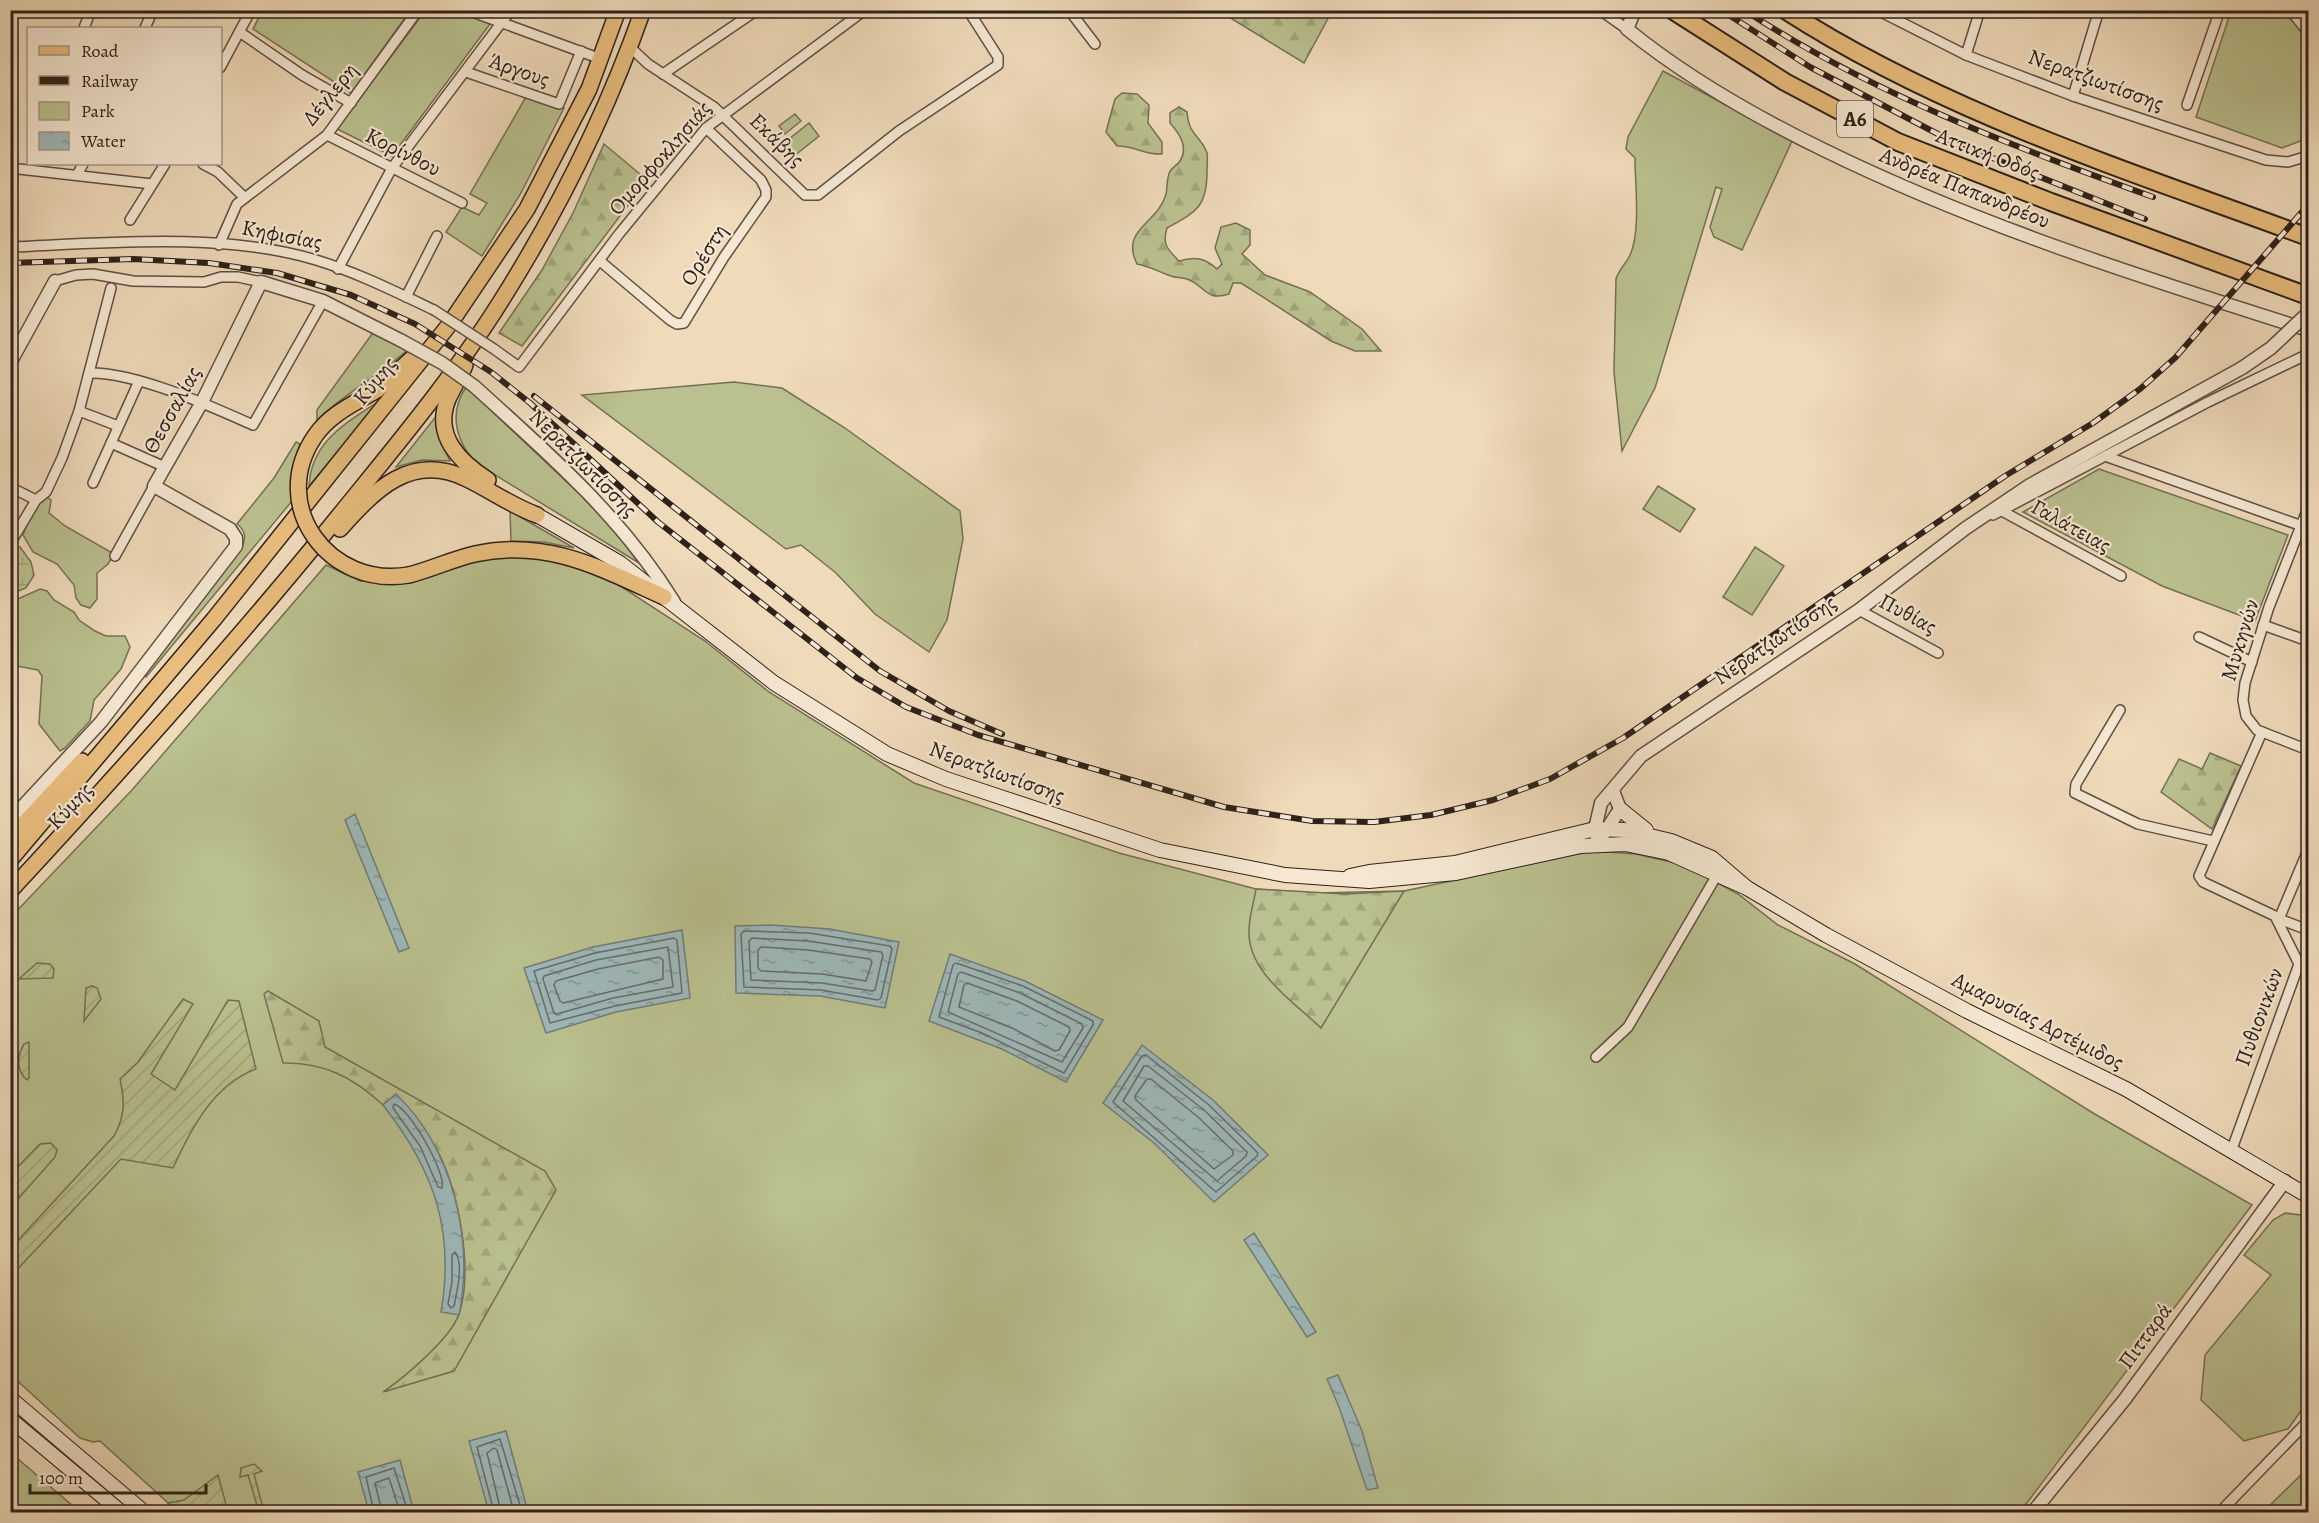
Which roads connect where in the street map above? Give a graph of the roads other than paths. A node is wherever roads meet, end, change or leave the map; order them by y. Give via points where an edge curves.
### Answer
1 (92, 10) edge
2 (153, 10) edge
3 (252, 10) edge
4 (418, 10) edge
5 (467, 10) edge
6 (511, 10) edge
7 (618, 10) edge
8 (643, 10) edge
9 (757, 10) edge
10 (865, 10) edge
11 (969, 10) edge
12 (1069, 10) edge
13 (1600, 10) edge
14 (1635, 10) edge
15 (1672, 10) edge
16 (1785, 10) edge
17 (1980, 10) edge
18 (2099, 10) edge
19 (2220, 10) edge
20 (2290, 10) edge
21 (1877, 11) edge
22 (502, 23) junction
23 (84, 27) edge
24 (145, 27) edge
25 (1627, 29) junction
26 (2308, 32) edge
27 (241, 33) junction
28 (1095, 44) dead end
29 (630, 47) junction
30 (581, 51) junction
31 (1966, 55) junction
32 (601, 59) junction
33 (222, 65) edge
34 (466, 72) junction
35 (663, 74) junction
36 (2073, 96) junction
37 (351, 103) junction
38 (2187, 105) dead end
39 (723, 115) junction
40 (706, 128) junction
41 (327, 135) junction
42 (2308, 156) edge
43 (82, 165) edge
44 (164, 165) edge
45 (205, 165) edge
46 (10, 168) edge
47 (392, 168) junction
48 (77, 175) junction
49 (152, 184) junction
50 (244, 197) junction
51 (462, 203) dead end
52 (130, 220) dead end
53 (437, 236) dead end
54 (2308, 237) edge
55 (219, 244) junction
56 (10, 247) edge
57 (600, 261) junction
58 (338, 269) junction
59 (55, 281) joint
60 (261, 282) junction
61 (111, 288) dead end
62 (2308, 296) edge
63 (406, 297) junction
64 (323, 301) junction
65 (2308, 313) edge
66 (449, 325) junction
67 (2308, 330) edge
68 (477, 338) junction
69 (2308, 354) edge
70 (10, 363) edge
71 (519, 367) joint
72 (89, 373) junction
73 (139, 381) junction
74 (202, 402) junction
75 (79, 411) junction
76 (118, 426) junction
77 (111, 443) junction
78 (2105, 456) junction
79 (165, 467) junction
80 (93, 483) dead end
81 (154, 486) junction
82 (10, 487) edge
83 (36, 500) junction
84 (2308, 508) edge
85 (2002, 511) junction
86 (537, 515) junction
87 (2302, 526) junction
88 (1966, 528) junction
89 (10, 544) edge
90 (115, 556) dead end
91 (2121, 576) dead end
92 (287, 579) junction
93 (664, 597) junction
94 (678, 609) junction
95 (1859, 610) junction
96 (2263, 625) junction
97 (2199, 637) dead end
98 (2308, 641) edge
99 (1938, 653) dead end
100 (2252, 662) junction
101 (2120, 710) dead end
102 (2262, 732) junction
103 (156, 734) junction
104 (110, 744) junction
105 (2308, 750) edge
106 (1613, 791) junction
107 (1620, 809) junction
108 (10, 820) edge
109 (1601, 829) junction
110 (1658, 837) junction
111 (11, 839) edge
112 (2213, 841) junction
113 (1598, 843) junction
114 (1689, 847) joint
115 (2308, 850) edge
116 (10, 860) edge
117 (1717, 875) junction
118 (1342, 878) junction
119 (1747, 888) junction
120 (10, 891) edge
121 (10, 904) edge
122 (2279, 919) junction
123 (2308, 930) edge
124 (2304, 963) edge
125 (1596, 1058) dead end
126 (2232, 1149) junction
127 (2285, 1181) junction
128 (2308, 1196) edge
129 (10, 1398) edge
130 (10, 1419) edge
131 (2308, 1421) edge
132 (120, 1512) edge
133 (144, 1512) edge
134 (2033, 1512) edge
135 (2220, 1512) edge

1 - 23 street
2 - 24 street
3 - 27 street
4 - 37 street, Δέγλερη
5 - 22 street
6 - 22 street
7 - 32 main road, Κύμης
8 - 29 main road, Κύμης
9 - 35 street
10 - 39 street, Ομορφοκλησιάς
11 - 39 street, Εκάβης via 1000,63 900,131 818,195 805,195
12 - 28 street
13 - 25 street, Ανδρέα Παπανδρέου
14 - 25 street
15 - 62 highway, Αττική Οδός / Α6 via 1785,82 1898,142
16 - 54 highway, Αττική Οδός via 1842,47 1955,104
17 - 31 street
18 - 36 street
19 - 38 street
20 - 26 street
21 - 31 street, Νερατζιωτίσσης
22 - 30 street
22 - 34 street
25 - 67 street, Ανδρέα Παπανδρέου via 1672,64 1735,103 1880,176 2052,246
27 - 33 street
27 - 37 street, Κορίνθου
29 - 35 street, Εκάβης
29 - 68 main road, Κύμης via 605,108 543,232
30 - 32 street
30 - 34 street, Άργους via 559,104
31 - 36 street, Νερατζιωτίσσης
32 - 66 main road, Κύμης via 527,210
34 - 47 street
35 - 39 street, Εκάβης
36 - 42 street, Νερατζιωτίσσης via 2266,160 2288,162
37 - 41 street, Δέγλερη
39 - 40 street, Ομορφοκλησιάς
40 - 57 street, Ομορφοκλησιάς
40 - 57 street, Ορέστη via 764,184 766,197 684,323 670,320
41 - 47 street, Κορίνθου
41 - 50 street, Δέγλερη
43 - 48 street
44 - 49 street
45 - 50 street
46 - 48 street
47 - 51 street, Κορίνθου
47 - 58 street
48 - 49 street
49 - 52 street
50 - 55 street, Δέγλερη via 228,219
53 - 63 street
55 - 56 street, Κηφισίας via 128,242
55 - 58 street, Κηφισίας via 289,253
57 - 71 street, Ομορφοκλησιάς
58 - 63 street, Κηφισίας
59 - 60 street via 93,274 133,281 204,282 238,277
59 - 70 street
60 - 64 street
60 - 74 street, Θεσσαλίας
61 - 72 street
63 - 71 street, Κηφισίας, bridge via 434,310
64 - 74 street via 254,425
64 - 94 street, Νερατζιωτίσσης, bridge via 442,363 474,386 572,476 615,522 661,580
65 - 88 street, Νερατζιωτίσσης, bridge via 2271,348 2242,368 2055,470
66 - 93 main road, bridge via 377,390 334,416 315,435 301,467 299,497 308,526 319,543 350,568 389,577 409,575 474,554 528,550 557,554 600,566
66 - 104 main road, Κύμης
68 - 86 main road via 448,401 444,417 446,435 454,452 468,467 528,505
68 - 92 main road, Κύμης
69 - 78 street, Νερατζιωτίσσης
72 - 73 street
72 - 75 street
73 - 74 street
73 - 76 street
74 - 79 street, Θεσσαλίας
75 - 76 street
75 - 83 street via 53,479
76 - 77 street
77 - 79 street
77 - 80 street
78 - 85 street, Νερατζιωτίσσης
78 - 87 street
79 - 81 street, Θεσσαλίας
81 - 90 street, Θεσσαλίας
81 - 108 street, Κύμης via 230,529 236,546 100,722
82 - 83 street
83 - 89 street
84 - 87 street, Μυκηνών
85 - 88 street, Νερατζιωτίσσης
85 - 91 street, Γαλάτειας
86 - 92 main road via 458,475 434,471 405,475 376,490 327,544
86 - 93 main road, Νερατζιωτίσσης via 603,552
87 - 96 street, Μυκηνών
88 - 95 street, Νερατζιωτίσσης
92 - 103 main road, Κύμης
93 - 94 main road, Νερατζιωτίσσης
94 - 118 main road, Νερατζιωτίσσης via 749,665 856,736 946,779 1187,857 1285,874
95 - 99 street, Πυθίας
95 - 106 street, Νερατζιωτίσσης via 1641,756
96 - 98 street
96 - 100 street, Μυκηνών
97 - 100 street
100 - 102 street, Μυκηνών via 2243,704 2252,726
101 - 112 street via 2076,784 2075,793 2138,824
102 - 105 street
102 - 112 street
103 - 120 main road, Κύμης
103 - 121 main road, Κύμης via 107,800
104 - 111 main road, Κύμης via 86,758
104 - 116 main road, Κύμης
106 - 107 street
106 - 109 street, Νερατζιωτίσσης via 1601,803
107 - 109 street, Νερατζιωτίσσης
107 - 110 main road via 1635,824
109 - 110 main road, Νερατζιωτίσσης
109 - 113 street, Νερατζιωτίσσης
109 - 118 main road, Νερατζιωτίσσης via 1455,862
110 - 114 main road, Νερατζιωτίσσης
112 - 122 street via 2199,876 2203,882
113 - 117 main road, Αμαρυσίας Αρτέμιδος via 1657,849
113 - 118 main road, Νερατζιωτίσσης via 1456,873 1369,881
114 - 119 main road, Αμαρυσίας Αρτέμιδος via 1724,866
115 - 122 street
117 - 119 main road, Αμαρυσίας Αρτέμιδος
117 - 125 street via 1628,1027
119 - 126 main road, Αμαρυσίας Αρτέμιδος via 1967,1011 2126,1089
122 - 123 street
122 - 124 street, Πυθιονικών
124 - 126 street, Πυθιονικών
126 - 127 main road, Αμαρυσίας Αρτέμιδος
127 - 128 main road, Αμαρυσίας Αρτέμιδος
127 - 134 street, Πιτταρά via 2125,1399
129 - 133 main road
130 - 132 main road
131 - 135 street

